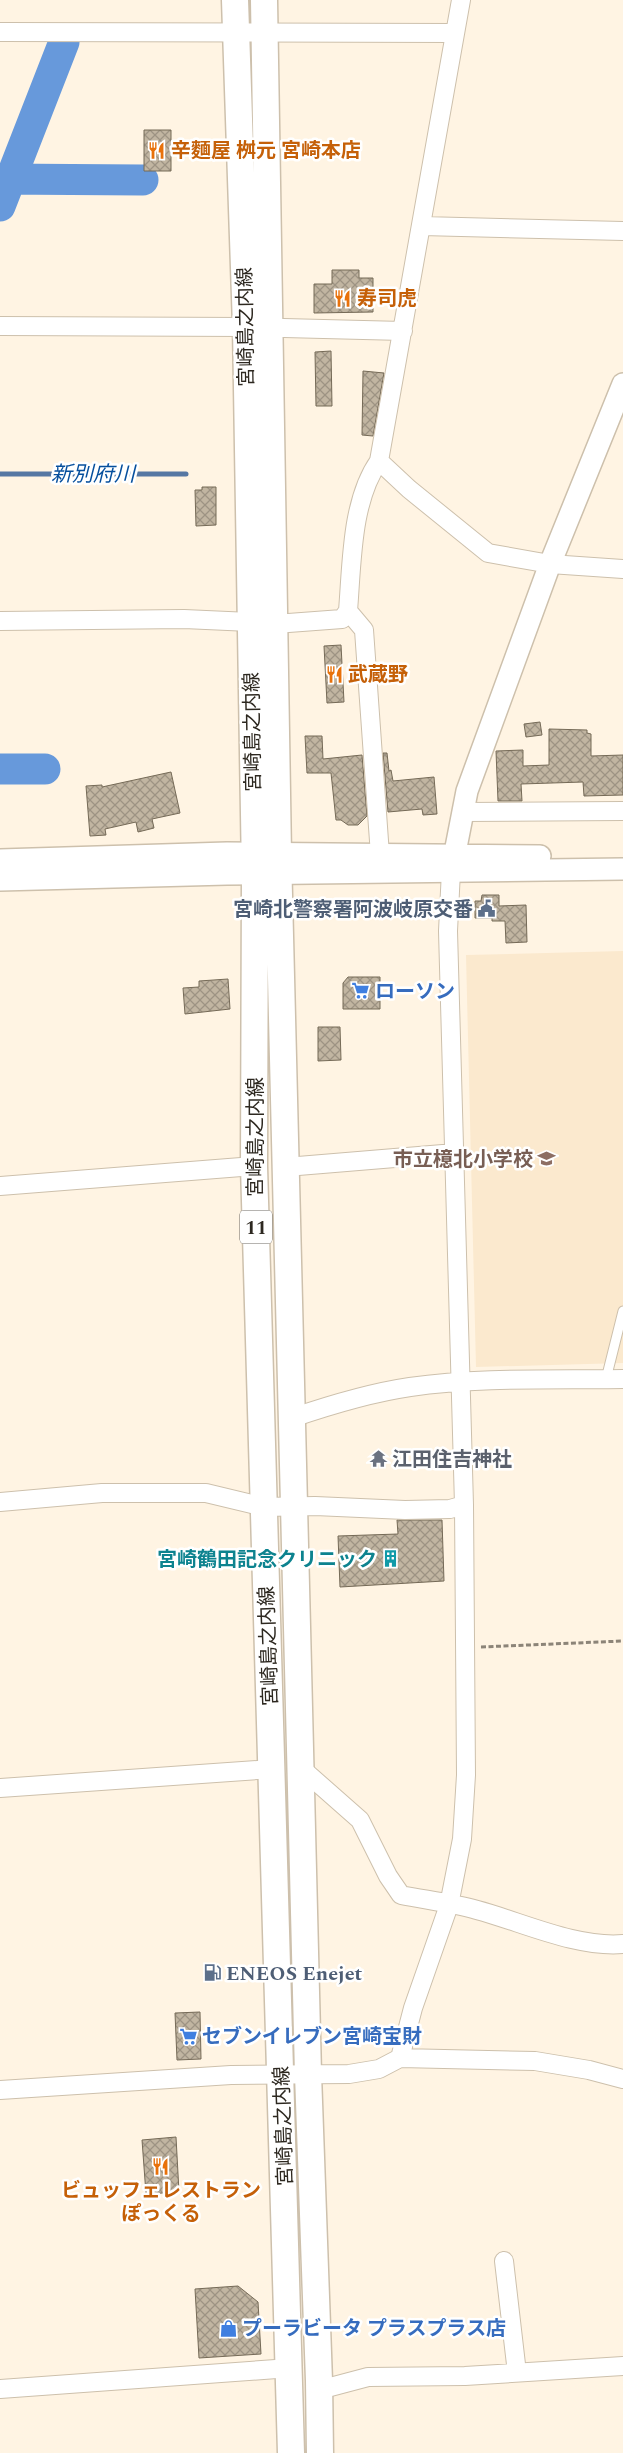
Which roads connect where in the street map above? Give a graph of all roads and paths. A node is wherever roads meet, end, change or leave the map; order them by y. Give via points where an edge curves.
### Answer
1 (235, 0) edge
2 (264, 0) edge
3 (461, 0) edge
4 (0, 32) edge
5 (235, 33) junction
6 (455, 33) junction
7 (265, 34) junction
8 (422, 226) junction
9 (623, 231) edge
10 (0, 326) edge
11 (258, 328) junction
12 (403, 331) junction
13 (623, 384) edge
14 (379, 461) junction
15 (550, 564) junction
16 (623, 569) edge
17 (348, 610) junction
18 (0, 621) edge
19 (263, 622) junction
20 (623, 811) edge
21 (462, 812) junction
22 (380, 855) junction
23 (623, 856) edge
24 (0, 860) edge
25 (454, 863) junction
26 (266, 864) junction
27 (623, 869) edge
28 (0, 880) edge
29 (455, 1153) junction
30 (254, 1166) junction
31 (286, 1167) junction
32 (0, 1186) edge
33 (623, 1311) edge
34 (621, 1323) edge
35 (614, 1379) edge
36 (460, 1382) junction
37 (292, 1418) junction
38 (0, 1502) edge
39 (464, 1505) junction
40 (264, 1507) junction
41 (294, 1508) junction
42 (623, 1641) edge
43 (465, 1648) junction
44 (272, 1768) junction
45 (301, 1768) junction
46 (0, 1788) edge
47 (449, 1905) junction
48 (623, 1944) edge
49 (400, 2058) junction
50 (282, 2074) junction
51 (308, 2074) junction
52 (623, 2079) edge
53 (0, 2090) edge
54 (504, 2261) dead end
55 (623, 2366) edge
56 (290, 2368) junction
57 (518, 2373) junction
58 (0, 2389) edge
59 (319, 2390) junction
60 (291, 2453) edge
61 (320, 2453) edge

1 - 5 main road, 宮崎島之内線 / 11
2 - 7 main road, 宮崎島之内線 / 11
3 - 6 street
4 - 5 street
5 - 7 street
5 - 11 main road, 宮崎島之内線 / 11
6 - 7 street
6 - 8 street
7 - 11 main road, 宮崎島之内線 / 11
8 - 9 street
8 - 12 street
10 - 11 street
11 - 12 street
11 - 19 main road, 宮崎島之内線 / 11
12 - 14 street
13 - 15 street
14 - 15 street via 488,553
14 - 17 street via 356,519
15 - 16 street
15 - 21 street
17 - 19 street via 342,620 335,621
17 - 22 street via 364,630
18 - 19 street
19 - 26 main road, 宮崎島之内線 / 11
20 - 21 street
21 - 25 street
22 - 25 street
22 - 26 street
23 - 25 street
24 - 26 street via 227,853
25 - 26 street
25 - 27 street
25 - 29 street via 448,931
26 - 28 street
26 - 30 main road, 宮崎島之内線 / 11
26 - 31 main road, 宮崎島之内線 / 11
29 - 31 street
29 - 36 street
30 - 32 street
30 - 40 main road, 宮崎島之内線 / 11
31 - 37 main road, 宮崎島之内線 / 11
33 - 34 lane
34 - 35 lane
35 - 36 street
36 - 37 street via 363,1396
36 - 39 street
37 - 41 main road, 宮崎島之内線 / 11
38 - 40 street via 102,1493 206,1494
39 - 41 street via 423,1510
39 - 43 street
40 - 41 street
40 - 44 main road, 宮崎島之内線 / 11
41 - 45 main road, 宮崎島之内線 / 11
42 - 43 path
43 - 47 street via 466,1784 462,1839
44 - 46 street
44 - 50 main road, 宮崎島之内線 / 11
45 - 47 street via 360,1820 401,1895
45 - 51 main road, 宮崎島之内線 / 11
47 - 48 street via 475,1909 583,1941
47 - 49 street
49 - 51 street via 379,2069 349,2074
49 - 52 street via 535,2061
50 - 51 street
50 - 53 street via 231,2074
50 - 56 main road, 宮崎島之内線 / 11
51 - 59 main road, 宮崎島之内線 / 11
54 - 57 street
55 - 57 street
56 - 58 street
56 - 60 main road, 宮崎島之内線 / 11
57 - 59 street via 368,2377
59 - 61 main road, 宮崎島之内線 / 11

